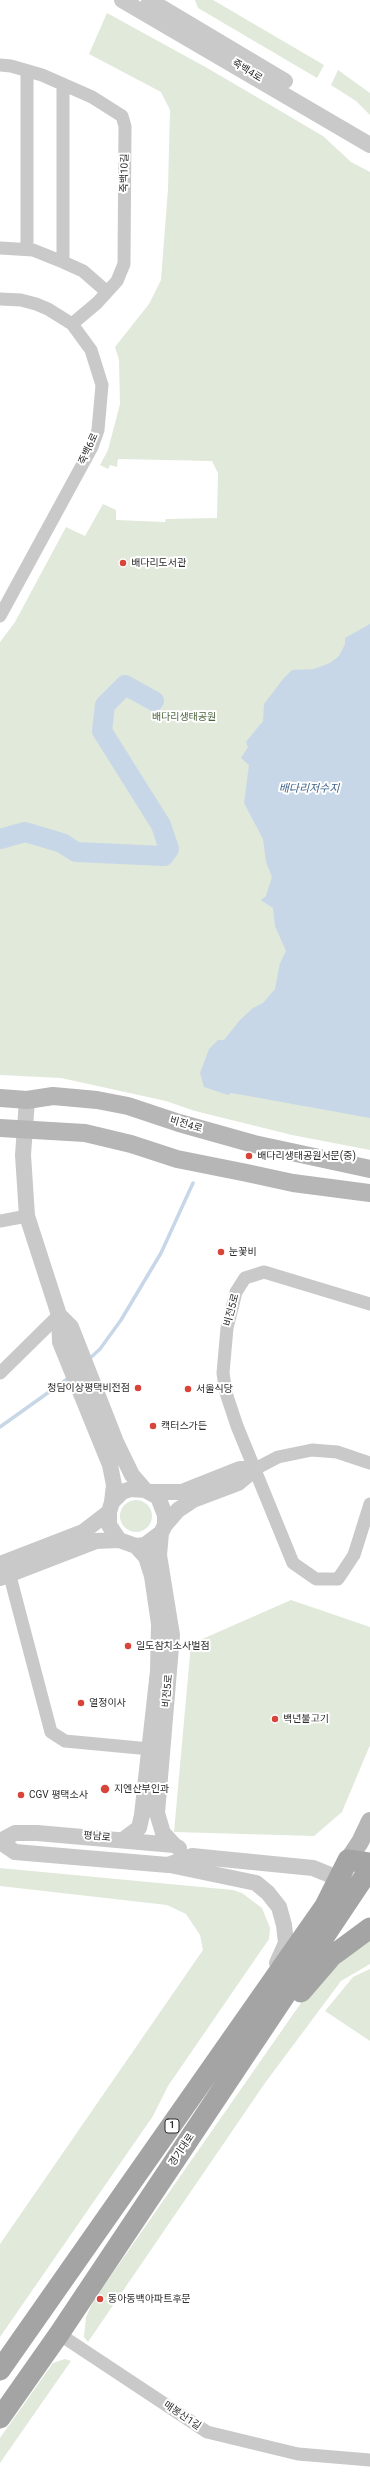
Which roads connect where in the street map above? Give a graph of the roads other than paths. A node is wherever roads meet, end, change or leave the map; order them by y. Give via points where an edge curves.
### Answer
1 (122, 0) edge
2 (148, 0) edge
3 (0, 65) edge
4 (27, 71) junction
5 (63, 84) junction
6 (370, 133) edge
7 (370, 145) edge
8 (0, 248) edge
9 (27, 249) junction
10 (63, 262) junction
11 (107, 292) junction
12 (0, 299) edge
13 (72, 324) junction
14 (0, 616) edge
15 (0, 1098) edge
16 (27, 1100) junction
17 (0, 1128) edge
18 (24, 1128) junction
19 (370, 1169) edge
20 (365, 1194) edge
21 (27, 1216) junction
22 (0, 1221) edge
23 (370, 1304) edge
24 (59, 1315) junction
25 (0, 1373) edge
26 (84, 1379) junction
27 (370, 1463) edge
28 (255, 1469) junction
29 (147, 1491) junction
30 (370, 1504) edge
31 (110, 1507) junction
32 (162, 1529) junction
33 (119, 1540) junction
34 (136, 1546) junction
35 (4, 1569) edge
36 (150, 1749) junction
37 (370, 1821) edge
38 (123, 1840) junction
39 (0, 1842) edge
40 (174, 1845) junction
41 (192, 1856) junction
42 (168, 1865) junction
43 (344, 1870) junction
44 (368, 1874) edge
45 (370, 1928) edge
46 (253, 2009) junction
47 (255, 2040) junction
48 (59, 2334) junction
49 (0, 2370) edge
50 (0, 2418) edge
51 (370, 2460) edge

1 - 7 street, 죽백4로
2 - 6 street, 죽백4로
3 - 4 street, 죽백10길
4 - 5 street, 죽백10길
4 - 9 street
5 - 10 street
5 - 11 street, 죽백10길 via 92,97 122,116 126,126 124,264 117,281
8 - 9 street
9 - 10 street
10 - 11 street via 83,271
11 - 13 street, 죽백10길
12 - 13 street, 죽백6로 via 36,304
13 - 14 street, 죽백6로 via 91,350 102,385 98,430 92,447
15 - 16 main road, 비전4로
16 - 18 street
16 - 19 main road, 비전4로 via 53,1096 128,1106 254,1144
17 - 18 main road
18 - 20 main road via 84,1134 131,1144 177,1158 293,1183
18 - 21 street
21 - 22 street
21 - 24 street
23 - 28 street, 비전5로 via 264,1272 244,1278 236,1292 227,1328 223,1373 226,1393
24 - 25 street
24 - 26 street via 73,1332
24 - 26 street via 61,1344
26 - 29 street via 132,1475
26 - 31 street via 110,1465 114,1486
27 - 28 street via 337,1452 312,1450 278,1457
28 - 29 street via 240,1469 182,1492
28 - 30 street, 비전5로 via 293,1562 316,1579 338,1579 354,1555
28 - 32 street via 238,1483 193,1500 178,1510
29 - 31 street via 131,1489 122,1492
29 - 32 street via 163,1505
31 - 33 street via 109,1525
31 - 35 street via 83,1532
32 - 34 street via 154,1540
32 - 40 street, 비전5로 via 159,1555 172,1635 157,1813 163,1832
33 - 34 street
33 - 35 street via 96,1541
34 - 36 street, 비전5로 via 146,1557 152,1576 159,1624 158,1671
35 - 36 street via 51,1732 65,1741
36 - 38 street, 비전5로 via 139,1828
37 - 43 main road
38 - 39 street, 평남로 via 15,1832
38 - 40 street, 평남로
39 - 42 street, 평남로 via 15,1852
40 - 41 street, 평남로
41 - 42 street, 평남로
41 - 43 street, 평남로
42 - 46 street via 256,1883 279,1907 286,1943
43 - 44 main road, 경기대로 / 1
43 - 46 main road, 1 via 324,1906
44 - 47 main road, 경기대로 / 1
45 - 47 main road via 332,1956 285,2013
46 - 49 main road, 1
47 - 48 main road, 경기대로 / 1
48 - 50 main road, 경기대로 / 1
48 - 51 street, 매봉산1길 via 207,2432 298,2454

